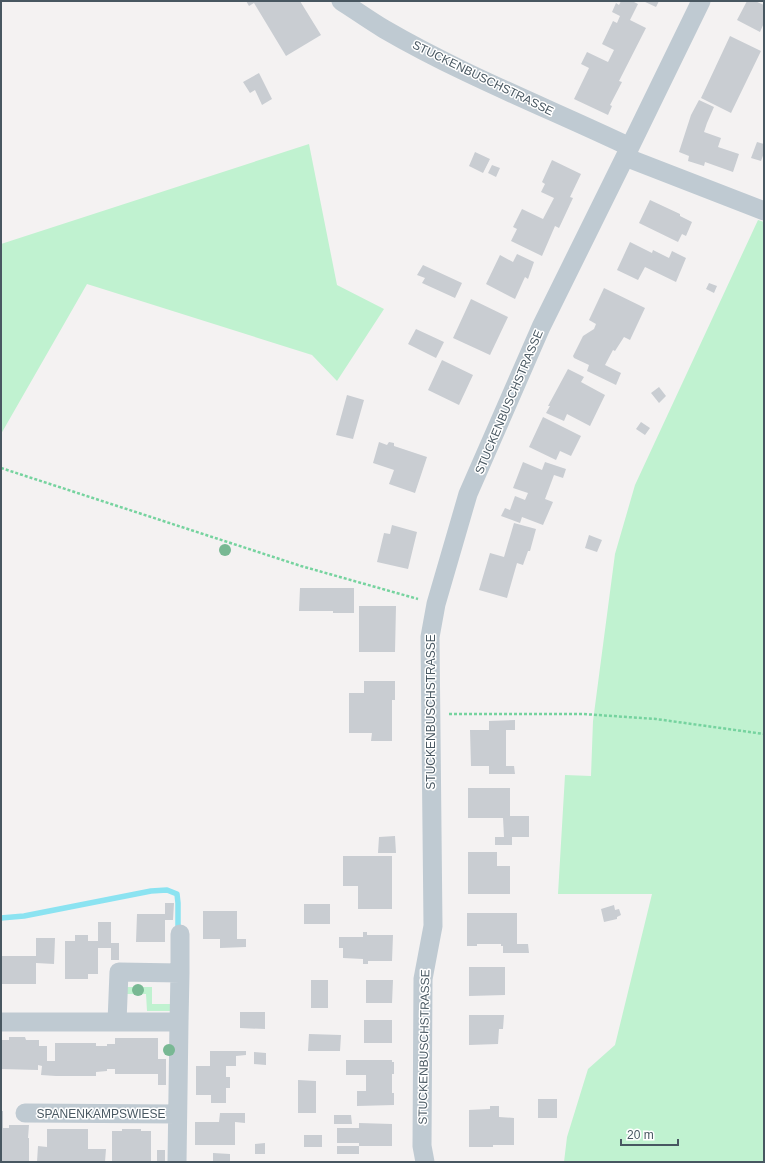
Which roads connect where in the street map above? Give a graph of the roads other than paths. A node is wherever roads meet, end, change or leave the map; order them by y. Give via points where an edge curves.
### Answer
1 (341, 1) edge
2 (701, 1) edge
3 (628, 152) junction
4 (764, 211) edge
5 (180, 934) dead end
6 (180, 973) junction
7 (1, 1022) edge
8 (117, 1022) junction
9 (179, 1022) junction
10 (25, 1113) dead end
11 (177, 1114) junction
12 (177, 1162) edge
13 (425, 1162) edge

1 - 3 street, STUCKENBUSCHSTRASSE via 419,48
2 - 3 street, STUCKENBUSCHSTRASSE
3 - 4 street, STUCKENBUSCHSTRASSE
3 - 13 street, STUCKENBUSCHSTRASSE via 541,327 468,494 436,604 430,637 433,926 423,979 422,1146
5 - 6 street, SPANENKAMPSWIESE
6 - 8 street via 119,972
6 - 9 street, SPANENKAMPSWIESE
7 - 8 street
8 - 9 street
9 - 11 street, SPANENKAMPSWIESE
10 - 11 street, SPANENKAMPSWIESE
11 - 12 street, SPANENKAMPSWIESE

